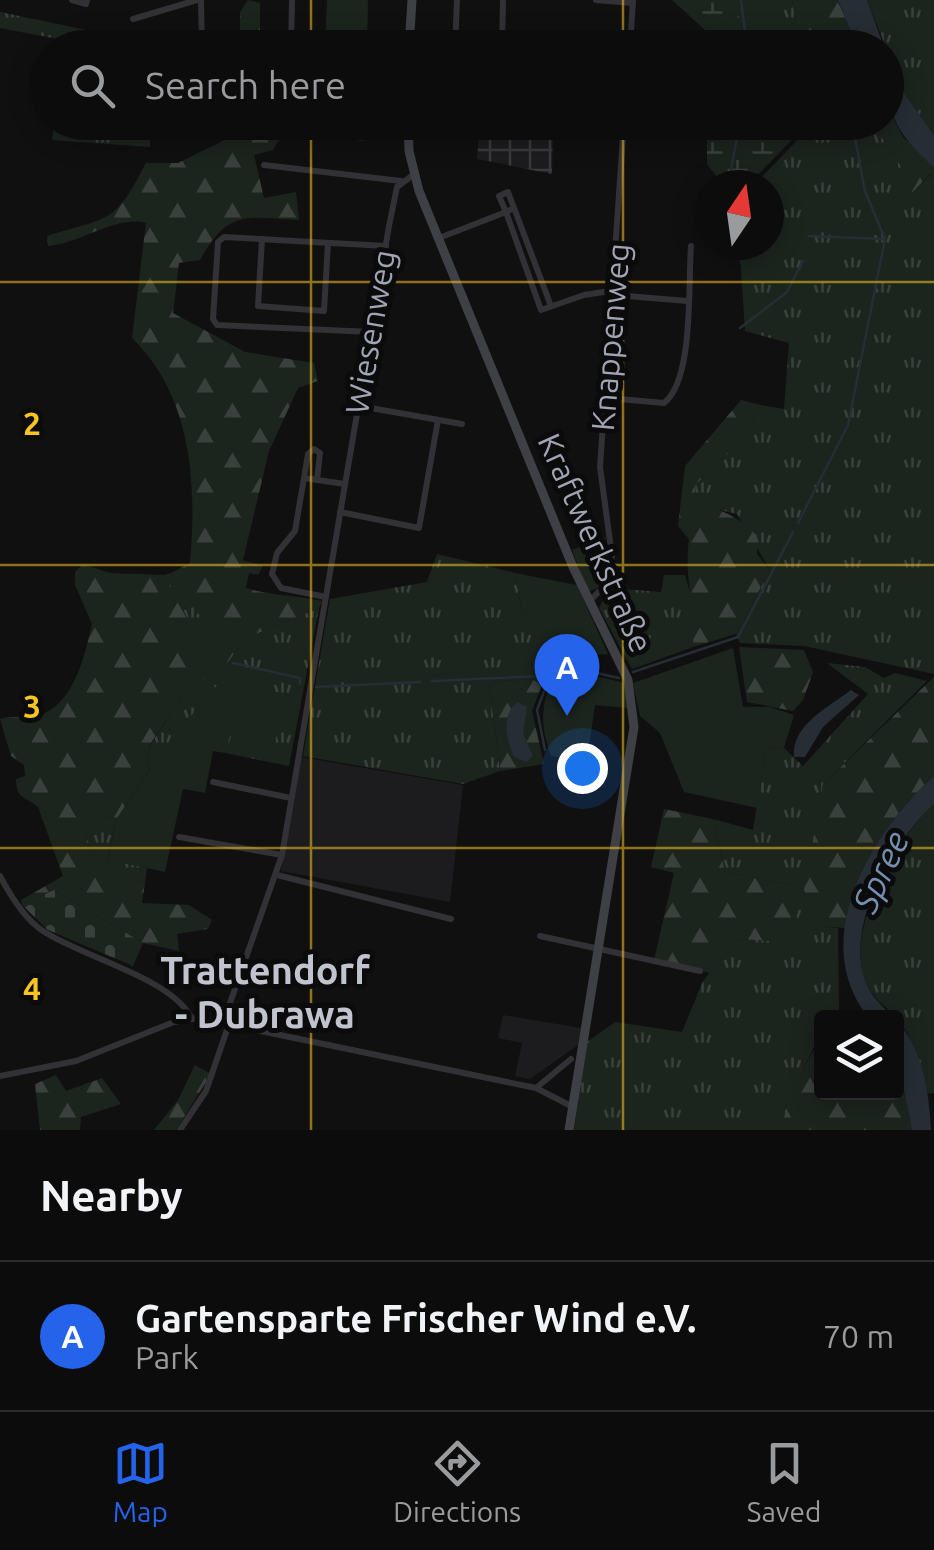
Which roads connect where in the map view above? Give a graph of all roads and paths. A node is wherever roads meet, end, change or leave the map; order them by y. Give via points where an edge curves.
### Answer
1 (75, 0) edge
2 (87, 0) edge
3 (199, 0) edge
4 (292, 0) edge
5 (412, 0) edge
6 (456, 0) edge
7 (503, 0) edge
8 (596, 0) edge
9 (633, 2) edge
10 (133, 19) dead end
11 (201, 30) edge
12 (291, 30) edge
13 (410, 30) edge
14 (455, 30) edge
15 (502, 30) edge
16 (631, 30) edge
17 (410, 140) edge
18 (623, 140) edge
19 (264, 165) dead end
20 (413, 174) junction
21 (401, 181) junction
22 (510, 210) junction
23 (439, 238) junction
24 (262, 239) junction
25 (328, 243) junction
26 (530, 244) junction
27 (386, 246) junction
28 (691, 246) dead end
29 (520, 248) junction
30 (546, 289) junction
31 (536, 293) junction
32 (616, 293) junction
33 (687, 301) junction
34 (551, 306) junction
35 (372, 332) junction
36 (608, 398) junction
37 (359, 406) junction
38 (438, 420) junction
39 (462, 424) dead end
40 (304, 478) junction
41 (317, 480) junction
42 (345, 484) junction
43 (340, 512) junction
44 (326, 598) junction
45 (589, 602) junction
46 (213, 782) dead end
47 (292, 798) junction
48 (178, 836) dead end
49 (282, 855) junction
50 (276, 875) junction
51 (0, 876) edge
52 (451, 919) dead end
53 (540, 936) dead end
54 (598, 948) junction
55 (700, 971) dead end
56 (192, 1018) junction
57 (226, 1023) junction
58 (571, 1059) dead end
59 (0, 1076) edge
60 (536, 1088) junction
61 (573, 1107) junction
62 (180, 1130) edge
63 (569, 1130) edge

1 - 2 street
3 - 10 street
3 - 11 street
4 - 12 street
5 - 13 main road
6 - 14 street
7 - 15 street
8 - 9 street
9 - 16 street
17 - 20 main road, Kraftwerkstraße
18 - 32 street, Knappenweg
19 - 21 street
20 - 21 street
20 - 23 main road, Kraftwerkstraße
21 - 27 street, Wiesenweg
22 - 23 street
22 - 26 street
22 - 29 street
23 - 45 main road, Kraftwerkstraße
24 - 25 street
24 - 25 street via 258,306 324,310
24 - 35 street via 218,242 217,324
25 - 27 street
26 - 29 street
26 - 30 street
27 - 35 street, Wiesenweg
28 - 33 street
29 - 31 street
30 - 31 street
30 - 34 street
31 - 34 street via 541,310
32 - 33 street
32 - 34 street
32 - 36 street, Knappenweg
33 - 36 street via 683,369 673,396 664,403
35 - 37 street, Wiesenweg
36 - 45 street, Knappenweg via 600,467 611,566 601,592
37 - 38 street
37 - 42 street, Wiesenweg
38 - 39 street
38 - 43 street via 419,528
40 - 41 street
40 - 41 street, Wiesenweg via 314,449 320,453
40 - 44 street via 294,532 276,553 272,574 281,588
41 - 42 street
42 - 43 street, Wiesenweg
43 - 44 street, Wiesenweg
44 - 47 street, Wiesenweg
45 - 54 main road, Kraftwerkstraße via 622,664 635,710
46 - 47 street
47 - 49 street, Wiesenweg
48 - 49 street
49 - 50 street, Wiesenweg
50 - 52 street
50 - 57 street, Wiesenweg
51 - 56 street via 41,930 132,974 185,1006
53 - 54 street
54 - 55 street
54 - 61 main road, Kraftwerkstraße
56 - 57 street
56 - 59 street via 76,1062
57 - 60 street
57 - 62 street, Wiesenweg via 206,1091
58 - 60 street
60 - 61 street
61 - 63 main road, Kraftwerkstraße

